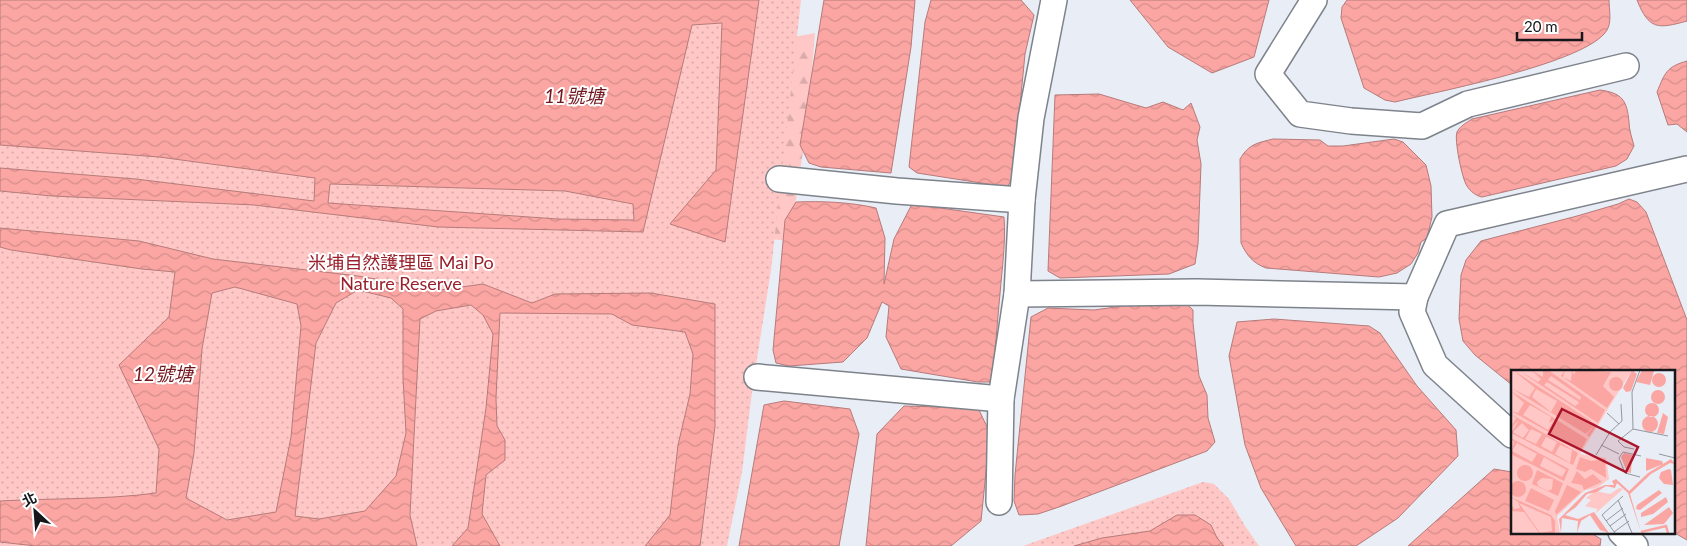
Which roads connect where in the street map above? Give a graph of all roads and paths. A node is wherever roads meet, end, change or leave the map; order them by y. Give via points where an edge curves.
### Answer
1 (1054, 0) edge
2 (1314, 0) edge
3 (1626, 66) dead end
4 (1687, 168) edge
5 (779, 179) dead end
6 (1022, 200) junction
7 (1017, 294) junction
8 (1415, 297) junction
9 (757, 377) dead end
10 (1001, 399) junction
11 (1511, 434) edge
12 (999, 502) dead end
13 (1623, 534) edge
14 (1635, 546) edge

1 - 6 lane via 1031,118
2 - 3 lane via 1268,74 1300,114 1422,126 1468,104
4 - 8 lane via 1447,224
5 - 6 lane
6 - 7 lane
7 - 8 lane via 1197,292
7 - 10 lane
8 - 11 lane via 1412,312 1435,365
9 - 10 lane
10 - 12 lane
13 - 14 lane

